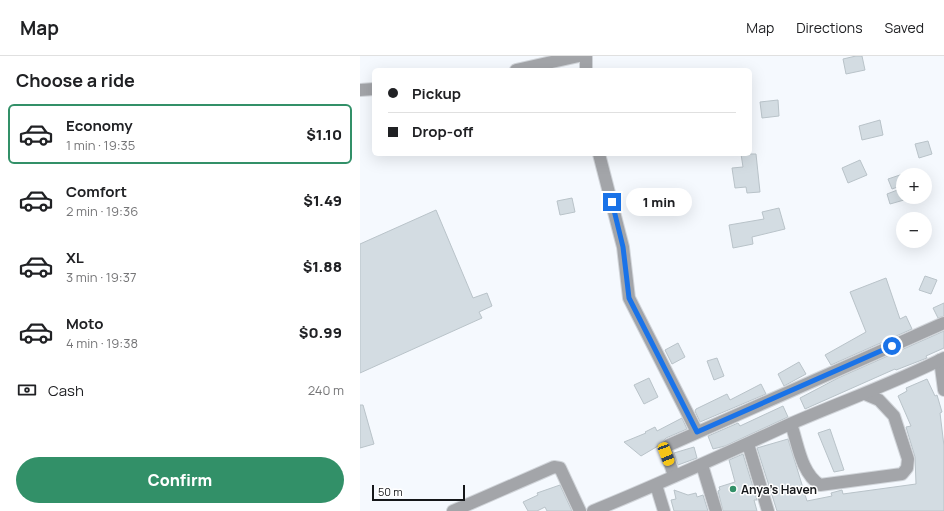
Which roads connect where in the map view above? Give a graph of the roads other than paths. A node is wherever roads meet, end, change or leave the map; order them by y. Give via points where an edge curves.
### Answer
1 (579, 56) edge
2 (586, 56) edge
3 (525, 68) edge
4 (586, 68) edge
5 (372, 89) edge
6 (360, 90) edge
7 (600, 156) edge
8 (944, 322) edge
9 (942, 359) edge
10 (944, 390) edge
11 (865, 394) junction
12 (791, 424) junction
13 (697, 432) junction
14 (748, 444) junction
15 (702, 465) junction
16 (674, 476) junction
17 (656, 485) junction
18 (453, 511) edge
19 (580, 511) edge
20 (593, 511) edge
21 (664, 511) edge
22 (716, 511) edge
23 (768, 511) edge

1 - 3 street
2 - 4 street
5 - 6 street
7 - 13 street via 623,247 629,298
8 - 13 street
9 - 10 street
9 - 11 street
11 - 12 street
11 - 12 street via 879,400 894,416 908,459 907,468 902,474 820,484 812,480 806,471
12 - 14 street
13 - 16 street via 665,448
14 - 15 street
14 - 23 street
15 - 16 street
15 - 22 street
16 - 17 street
17 - 20 street
17 - 21 street
18 - 19 street via 554,467 560,468

